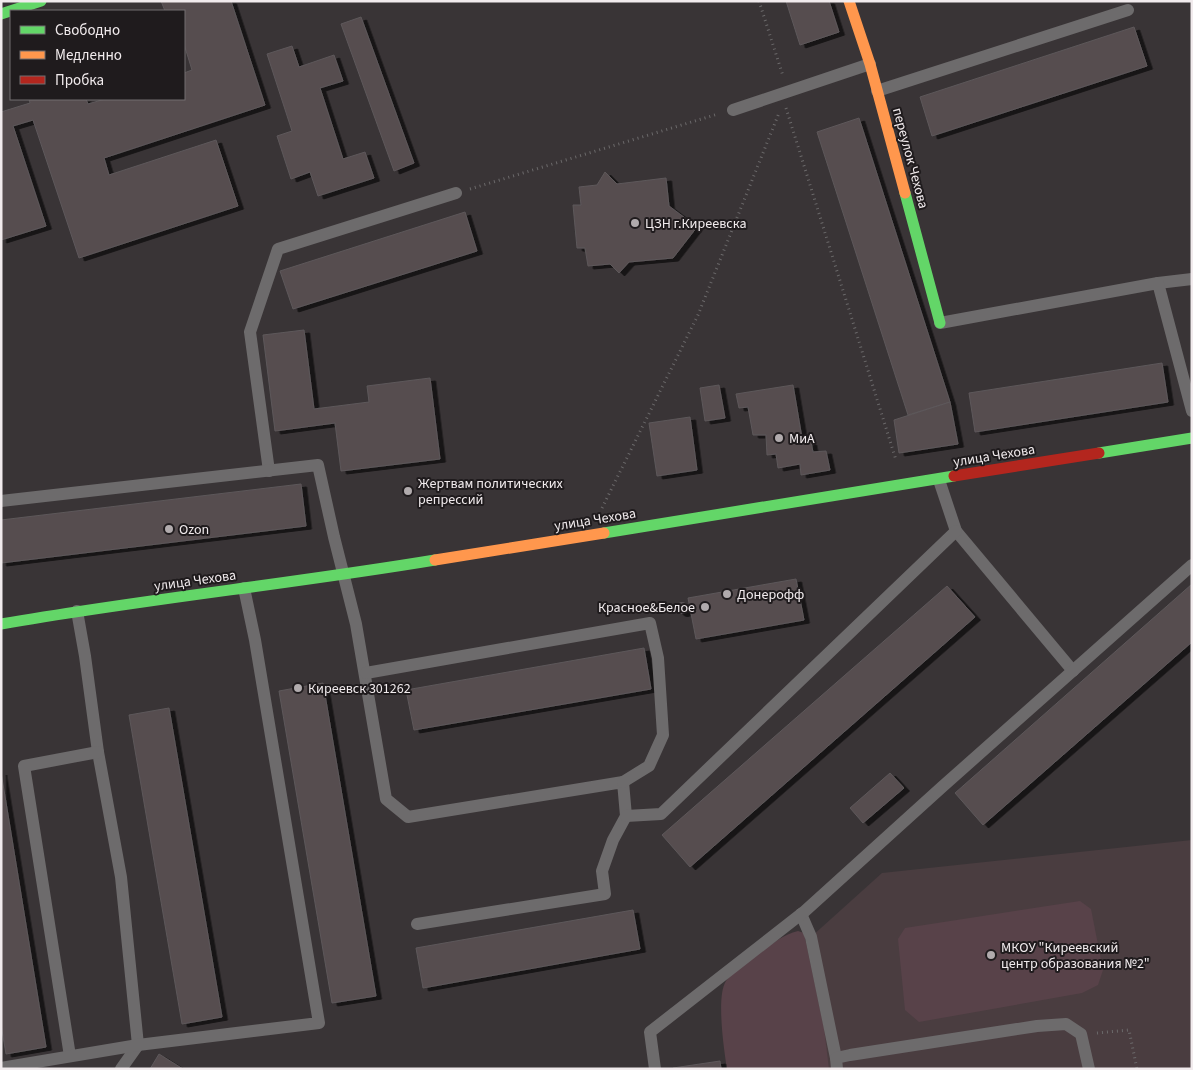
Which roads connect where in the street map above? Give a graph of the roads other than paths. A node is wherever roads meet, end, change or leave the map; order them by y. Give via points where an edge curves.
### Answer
1 (41, 1) edge
2 (849, 1) edge
3 (13, 10) edge
4 (1128, 10) dead end
5 (870, 64) junction
6 (877, 91) junction
7 (733, 110) road end
8 (456, 193) road end
9 (1192, 279) edge
10 (1158, 283) junction
11 (940, 323) joint
12 (1192, 411) edge
13 (1192, 438) edge
14 (269, 471) junction
15 (939, 480) junction
16 (1, 501) edge
17 (956, 531) junction
18 (1192, 565) edge
19 (344, 575) junction
20 (244, 588) junction
21 (77, 611) junction
22 (1, 624) edge
23 (1073, 670) junction
24 (366, 674) junction
25 (98, 752) junction
26 (623, 782) junction
27 (626, 816) junction
28 (801, 914) junction
29 (417, 924) dead end
30 (138, 1045) junction
31 (70, 1056) junction
32 (837, 1064) edge
33 (1, 1068) edge
34 (121, 1069) edge
35 (655, 1069) edge
36 (1088, 1069) edge

1 - 3 main road
2 - 5 main road, переулок Чехова
4 - 6 lane
5 - 6 main road, переулок Чехова
5 - 7 lane via 786,96
6 - 11 main road, переулок Чехова
8 - 14 lane via 278,249 250,332
9 - 10 lane
10 - 11 lane
10 - 12 lane
13 - 15 main road, улица Чехова
14 - 16 lane
14 - 19 lane via 318,465
15 - 17 lane
15 - 19 main road, улица Чехова
17 - 23 lane
17 - 27 lane via 661,814
18 - 23 lane
19 - 20 main road, улица Чехова
19 - 24 lane
20 - 21 main road, улица Чехова
20 - 30 lane via 319,1023
21 - 22 main road, улица Чехова
21 - 25 lane
23 - 28 lane
24 - 26 lane via 386,799 408,817
24 - 26 lane via 650,623 658,658 663,735 649,766
25 - 30 lane via 121,877
25 - 31 lane via 24,766
26 - 27 lane
27 - 29 lane via 602,871 605,894
28 - 32 lane via 811,937
28 - 35 lane via 650,1032
30 - 31 lane
30 - 34 lane
31 - 33 lane
32 - 36 lane via 850,1055 1066,1024 1081,1034

